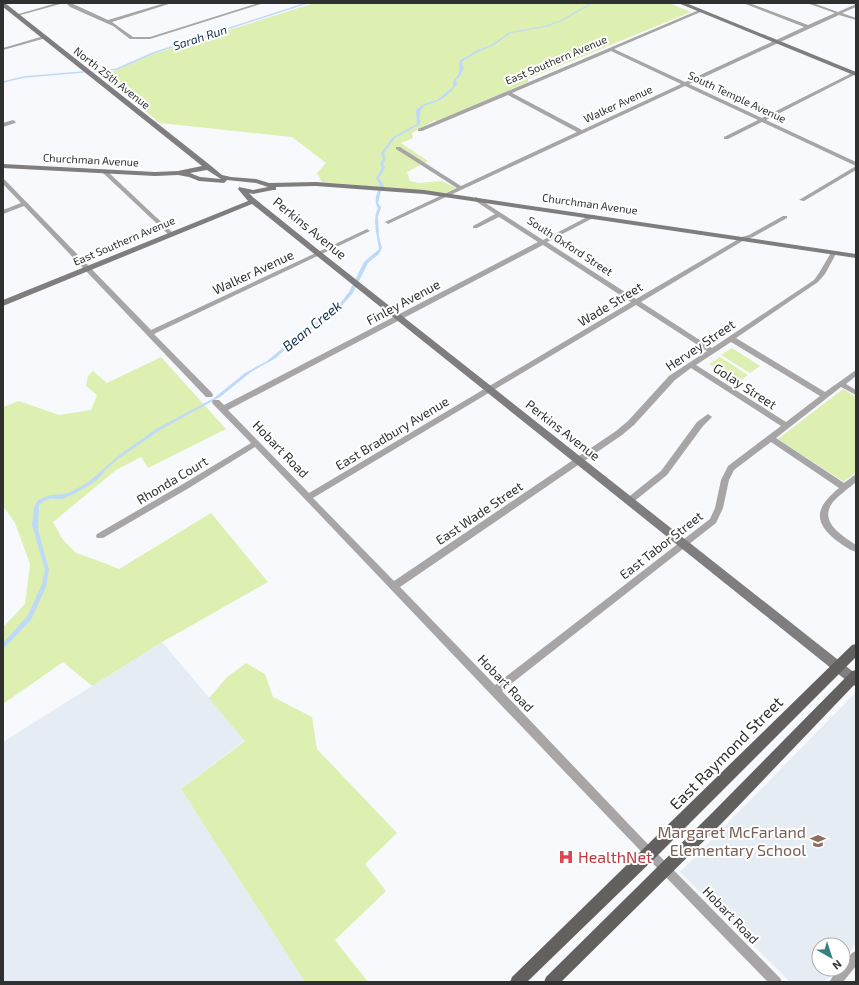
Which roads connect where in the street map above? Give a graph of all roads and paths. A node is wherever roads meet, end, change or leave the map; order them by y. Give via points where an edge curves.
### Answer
1 (62, 3) edge
2 (68, 3) edge
3 (170, 3) edge
4 (262, 3) edge
5 (681, 3) edge
6 (745, 3) edge
7 (809, 3) edge
8 (3, 4) edge
9 (856, 5) edge
10 (702, 11) junction
11 (839, 13) junction
12 (17, 15) junction
13 (856, 19) edge
14 (107, 22) junction
15 (808, 28) junction
16 (44, 37) junction
17 (776, 42) junction
18 (3, 49) edge
19 (610, 49) junction
20 (855, 73) edge
21 (685, 84) junction
22 (508, 93) junction
23 (761, 120) junction
24 (12, 122) dead end
25 (3, 125) edge
26 (420, 130) dead end
27 (582, 132) junction
28 (726, 138) dead end
29 (398, 148) dead end
30 (856, 164) edge
31 (3, 166) edge
32 (196, 168) junction
33 (209, 168) junction
34 (856, 168) edge
35 (105, 172) junction
36 (178, 173) junction
37 (193, 176) junction
38 (3, 181) edge
39 (260, 183) junction
40 (320, 185) junction
41 (243, 186) junction
42 (460, 188) junction
43 (257, 191) junction
44 (446, 195) junction
45 (476, 199) junction
46 (802, 200) dead end
47 (253, 201) junction
48 (25, 204) junction
49 (3, 212) edge
50 (500, 214) junction
51 (593, 216) junction
52 (785, 217) dead end
53 (388, 222) dead end
54 (474, 227) dead end
55 (367, 231) dead end
56 (171, 234) junction
57 (744, 238) junction
58 (543, 242) junction
59 (834, 252) junction
60 (318, 254) junction
61 (856, 256) edge
62 (87, 269) junction
63 (636, 302) junction
64 (3, 304) edge
65 (399, 318) junction
66 (149, 334) junction
67 (730, 338) junction
68 (712, 351) junction
69 (691, 365) junction
70 (856, 372) edge
71 (841, 384) junction
72 (488, 390) junction
73 (856, 393) edge
74 (209, 395) dead end
75 (825, 396) junction
76 (216, 402) dead end
77 (223, 409) junction
78 (708, 417) dead end
79 (786, 426) junction
80 (770, 438) junction
81 (256, 443) junction
82 (579, 461) junction
83 (856, 477) edge
84 (844, 487) junction
85 (308, 497) junction
86 (629, 501) junction
87 (100, 536) dead end
88 (684, 544) junction
89 (856, 549) edge
90 (394, 586) junction
91 (856, 649) edge
92 (838, 666) junction
93 (855, 678) edge
94 (495, 691) junction
95 (650, 853) junction
96 (666, 869) junction
97 (856, 957) edge
98 (517, 982) edge
99 (552, 982) edge
100 (776, 982) edge
101 (835, 982) edge

1 - 12 street
2 - 14 street
3 - 14 street
4 - 14 street via 150,38 131,37
5 - 10 street
6 - 15 street
7 - 11 street
8 - 12 street, North 25th Avenue
9 - 11 street, Walker Avenue
10 - 17 street
10 - 19 street, East Southern Avenue
11 - 13 street
11 - 15 street, Walker Avenue
12 - 16 street, North 25th Avenue
15 - 17 street, Walker Avenue
16 - 18 street
16 - 33 street, North 25th Avenue
17 - 20 street
17 - 21 street, Walker Avenue
19 - 21 street, South Temple Avenue
19 - 22 street, East Southern Avenue
20 - 23 street
21 - 23 street, South Temple Avenue
21 - 27 street, Walker Avenue
22 - 26 street, East Southern Avenue
22 - 27 street
23 - 28 street
23 - 30 street, South Temple Avenue
24 - 25 street
27 - 42 street, Walker Avenue
29 - 42 street
31 - 35 street, Churchman Avenue
32 - 33 street, Churchman Avenue
32 - 36 street, Churchman Avenue
32 - 37 street
33 - 41 street, Churchman Avenue
34 - 46 street
35 - 36 street, Churchman Avenue
35 - 56 street
36 - 37 street, Churchman Avenue
37 - 41 street, Churchman Avenue
38 - 48 street
39 - 40 street, Churchman Avenue
39 - 41 street, Churchman Avenue via 256,181
39 - 43 street via 262,187
40 - 43 street, Churchman Avenue
40 - 44 street, Churchman Avenue via 386,188
41 - 43 street, Churchman Avenue
41 - 47 street, Perkins Avenue
42 - 44 street, Walker Avenue
43 - 47 street, Perkins Avenue
44 - 45 street, Churchman Avenue
44 - 53 street, Walker Avenue
45 - 50 street, South Oxford Street
45 - 51 street, Churchman Avenue
47 - 56 street, East Southern Avenue
47 - 60 street, Perkins Avenue
48 - 49 street
48 - 62 street
50 - 54 street
50 - 58 street, South Oxford Street
51 - 57 street, Churchman Avenue
51 - 58 street, Finley Avenue
52 - 57 street
55 - 60 street, Walker Avenue
56 - 62 street, East Southern Avenue
57 - 59 street, Churchman Avenue
57 - 63 street, Wade Street
58 - 63 street, South Oxford Street
58 - 65 street, Finley Avenue
59 - 61 street, Churchman Avenue
59 - 67 street, Hervey Street via 816,281
60 - 65 street, Perkins Avenue
60 - 66 street, Walker Avenue
62 - 64 street, East Southern Avenue
62 - 66 street
63 - 68 street, South Oxford Street
63 - 72 street, Wade Street
65 - 72 street, Perkins Avenue
65 - 77 street, Finley Avenue
66 - 74 street
67 - 68 street, Hervey Street
67 - 75 street
68 - 69 street, Hervey Street
69 - 79 street, Golay Street
69 - 82 street, Hervey Street via 667,382 624,430
70 - 71 street, East Tabor Street
71 - 73 street
71 - 75 street, East Tabor Street
72 - 82 street, Perkins Avenue
72 - 85 street, East Bradbury Avenue
75 - 79 street, East Tabor Street
76 - 77 street, Hobart Road
77 - 81 street, Hobart Road
78 - 86 street via 664,473
79 - 80 street, East Tabor Street
80 - 84 street
80 - 88 street, East Tabor Street via 731,468 718,515
81 - 85 street, Hobart Road
81 - 87 street, Rhonda Court
82 - 86 street, Perkins Avenue
82 - 90 street, East Wade Street
83 - 84 street
84 - 89 street via 827,504 824,523 831,532
85 - 90 street, Hobart Road
86 - 88 street, Perkins Avenue
88 - 92 street, Perkins Avenue
88 - 94 street, East Tabor Street
90 - 94 street, Hobart Road
91 - 92 main road, East Raymond Street
92 - 93 street, Perkins Avenue
92 - 95 main road, East Raymond Street
93 - 96 main road
94 - 95 street, Hobart Road
95 - 96 street, Hobart Road
95 - 98 main road, East Raymond Street
96 - 99 main road
96 - 100 street, Hobart Road
97 - 101 street

